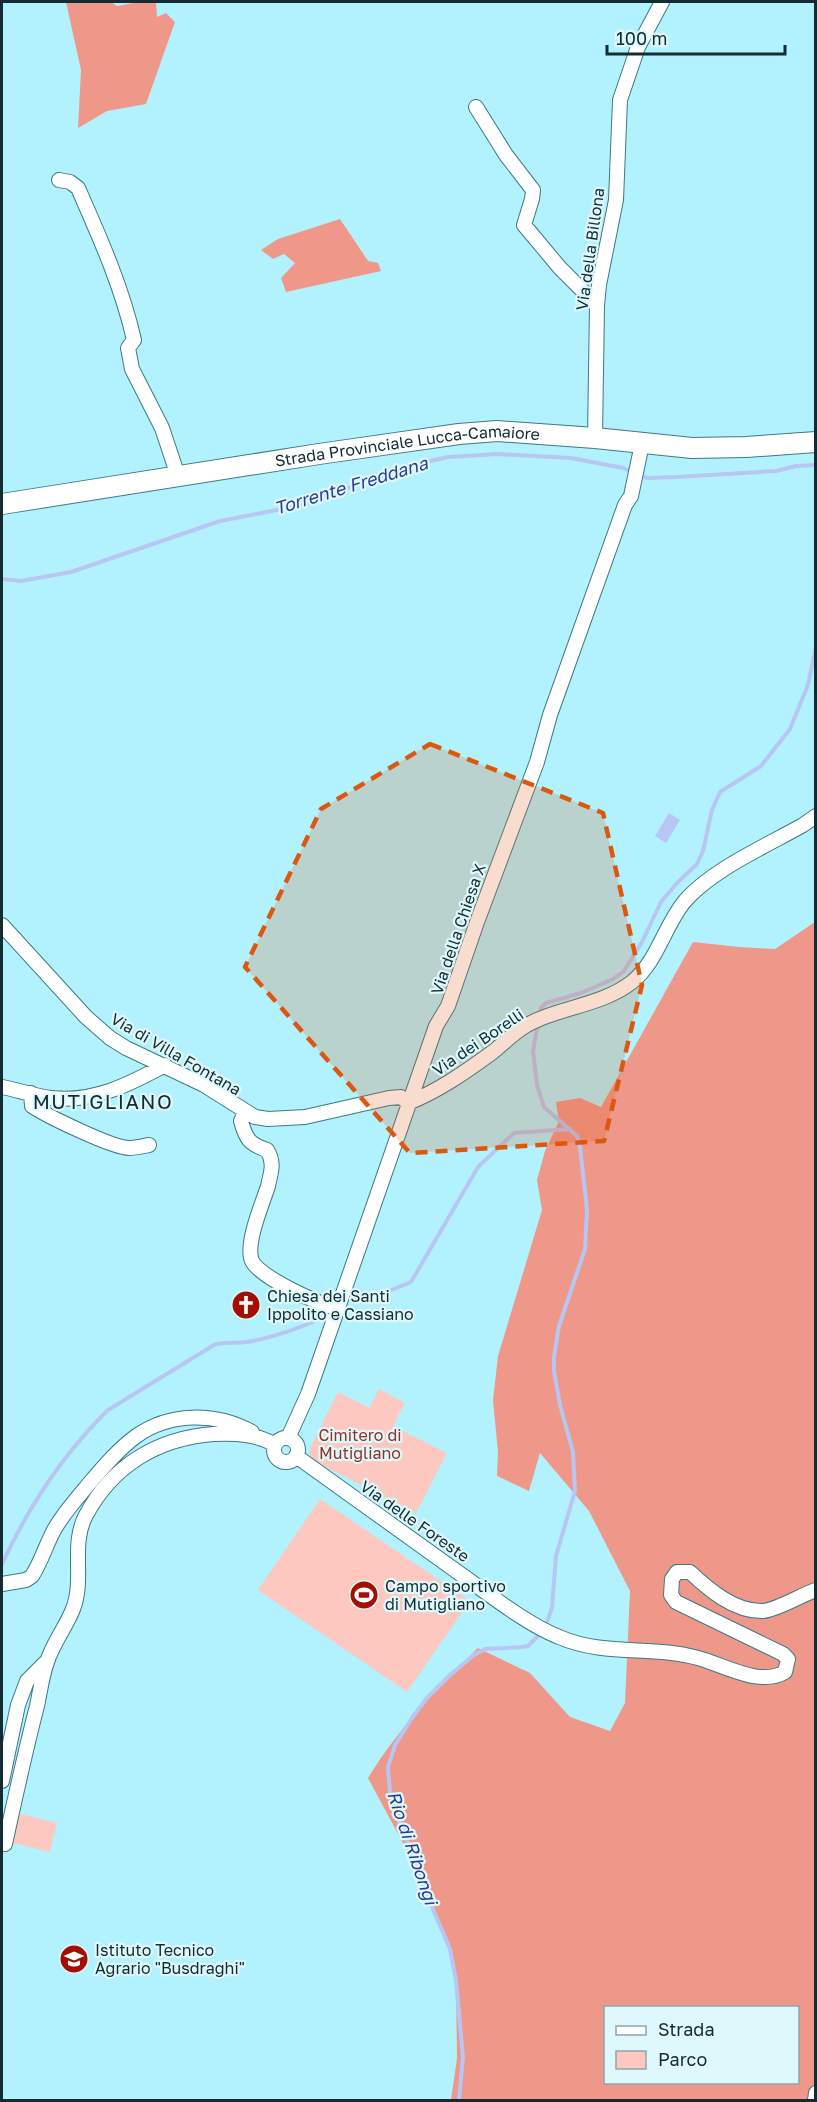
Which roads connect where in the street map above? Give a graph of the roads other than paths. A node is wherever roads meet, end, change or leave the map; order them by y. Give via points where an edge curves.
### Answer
1 (662, 2) edge
2 (476, 106) dead end
3 (59, 180) dead end
4 (597, 305) junction
5 (596, 438) junction
6 (816, 442) edge
7 (641, 451) junction
8 (178, 476) junction
9 (2, 504) edge
10 (816, 816) edge
11 (2, 925) edge
12 (165, 1065) junction
13 (2, 1087) edge
14 (31, 1093) junction
15 (408, 1103) junction
16 (245, 1112) junction
17 (148, 1145) dead end
18 (338, 1309) junction
19 (262, 1437) junction
20 (288, 1438) junction
21 (275, 1445) junction
22 (296, 1456) junction
23 (2, 1584) edge
24 (816, 1590) edge
25 (47, 1660) junction
26 (2, 1781) edge
27 (5, 1844) dead end
28 (816, 2093) edge
29 (815, 2100) edge

1 - 4 street, Via della Billona via 638,47 620,100 616,200
2 - 4 street via 533,190 524,225
3 - 8 street via 78,188 112,266 134,340 128,348 132,369 162,428
4 - 5 street, Via della Billona
5 - 7 main road, Strada Provinciale Lucca-Camaiore
5 - 8 main road, Strada Provinciale Lucca-Camaiore via 497,431 459,434
6 - 7 main road, Strada Provinciale Lucca-Camaiore
7 - 15 street, Via della Chiesa X via 631,496 550,715 537,762 448,1006 436,1026
8 - 9 main road, Strada Provinciale Lucca-Camaiore
10 - 15 street, Via dei Borelli via 710,878 684,902 648,965 632,982 612,994 529,1024 452,1081
11 - 12 street, Via di Villa Fontana via 96,1027 126,1048
12 - 14 street via 102,1093 74,1098
12 - 16 street, Via di Villa Fontana via 204,1084
13 - 14 street
14 - 17 street via 32,1106 114,1145 129,1149
15 - 16 street, Via di Villa Fontana via 401,1097 389,1098 285,1119 255,1117
15 - 18 street, Via della Chiesa X
16 - 18 street via 241,1121 249,1141 267,1150 273,1164 252,1239 251,1260 259,1271 305,1297
18 - 20 street, Via della Chiesa X
19 - 21 street
19 - 23 street via 224,1421 201,1417 154,1426 114,1455 70,1506 29,1578
19 - 25 street via 229,1433 168,1442 129,1464 111,1482 78,1532 78,1587 73,1609
20 - 21 street
20 - 22 street via 297,1445
21 - 22 street via 275,1453 282,1461
22 - 24 street, Via delle Foreste via 509,1609 558,1637 581,1645 696,1657 770,1678 785,1672 788,1659 676,1602 671,1595 672,1579 677,1572 690,1572 709,1590 732,1603 765,1611
25 - 26 street via 27,1682 18,1705
25 - 27 street
28 - 29 street

